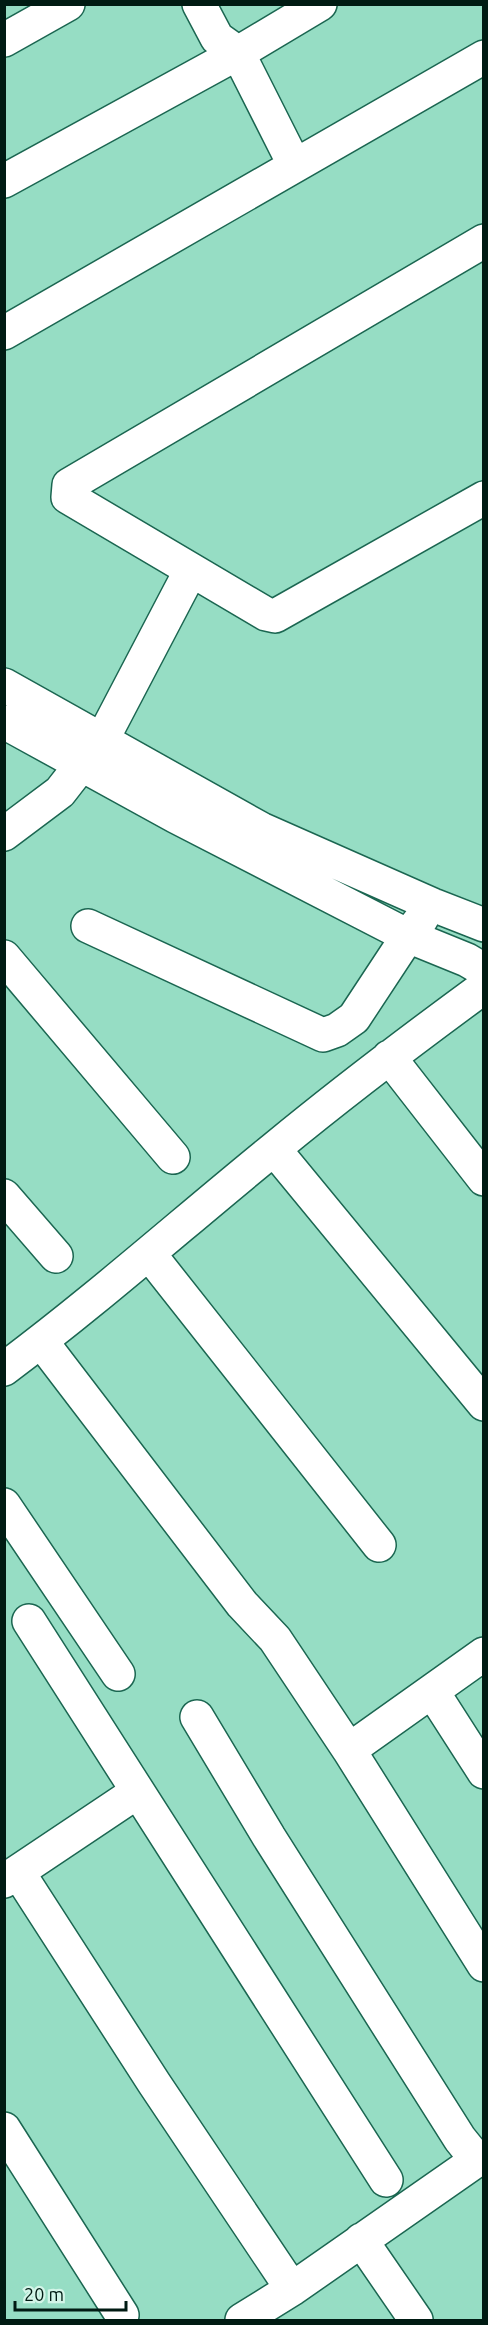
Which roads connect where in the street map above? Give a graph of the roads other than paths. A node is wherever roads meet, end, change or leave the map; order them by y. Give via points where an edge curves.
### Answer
1 (68, 4) edge
2 (199, 4) edge
3 (320, 4) edge
4 (4, 40) edge
5 (238, 53) junction
6 (483, 57) edge
7 (294, 164) junction
8 (4, 181) edge
9 (483, 241) edge
10 (4, 333) edge
11 (483, 498) edge
12 (191, 570) junction
13 (4, 685) edge
14 (4, 722) edge
15 (102, 740) junction
16 (81, 765) junction
17 (4, 834) edge
18 (433, 905) junction
19 (483, 925) edge
20 (88, 926) dead end
21 (408, 936) junction
22 (4, 957) edge
23 (483, 970) edge
24 (483, 987) edge
25 (389, 1057) junction
26 (274, 1149) junction
27 (173, 1157) dead end
28 (483, 1179) edge
29 (4, 1196) edge
30 (150, 1255) junction
31 (56, 1256) dead end
32 (41, 1341) junction
33 (4, 1369) edge
34 (483, 1404) edge
35 (4, 1505) edge
36 (379, 1545) dead end
37 (29, 1621) dead end
38 (483, 1654) edge
39 (118, 1674) dead end
40 (432, 1691) junction
41 (197, 1717) dead end
42 (350, 1750) junction
43 (483, 1773) edge
44 (138, 1792) junction
45 (11, 1876) edge
46 (483, 1965) edge
47 (4, 2129) edge
48 (476, 2149) edge
49 (386, 2180) dead end
50 (361, 2240) junction
51 (292, 2289) junction
52 (122, 2315) dead end
53 (242, 2320) edge
54 (416, 2320) edge

1 - 4 street
2 - 5 street via 217,38
3 - 5 street
5 - 7 street
5 - 8 street
6 - 7 street
7 - 10 street
9 - 12 street via 69,485 68,497
11 - 12 street via 275,616
12 - 15 street
13 - 15 street
14 - 16 street
15 - 18 street via 261,829
16 - 17 street via 60,792
16 - 21 street
18 - 19 street
18 - 21 street
20 - 21 street via 324,1035 354,1018
21 - 23 street
22 - 27 street
24 - 25 street
25 - 26 street
25 - 28 street
26 - 30 street
26 - 34 street
29 - 31 street
30 - 32 street
30 - 36 street
32 - 33 street
32 - 42 street via 242,1604 275,1639
35 - 39 street
37 - 44 street
38 - 40 street
40 - 42 street
40 - 43 street
41 - 48 street via 269,1837
42 - 46 street
44 - 45 street
44 - 49 street
45 - 51 street
47 - 52 street
48 - 50 street
50 - 51 street
50 - 54 street
51 - 53 street

